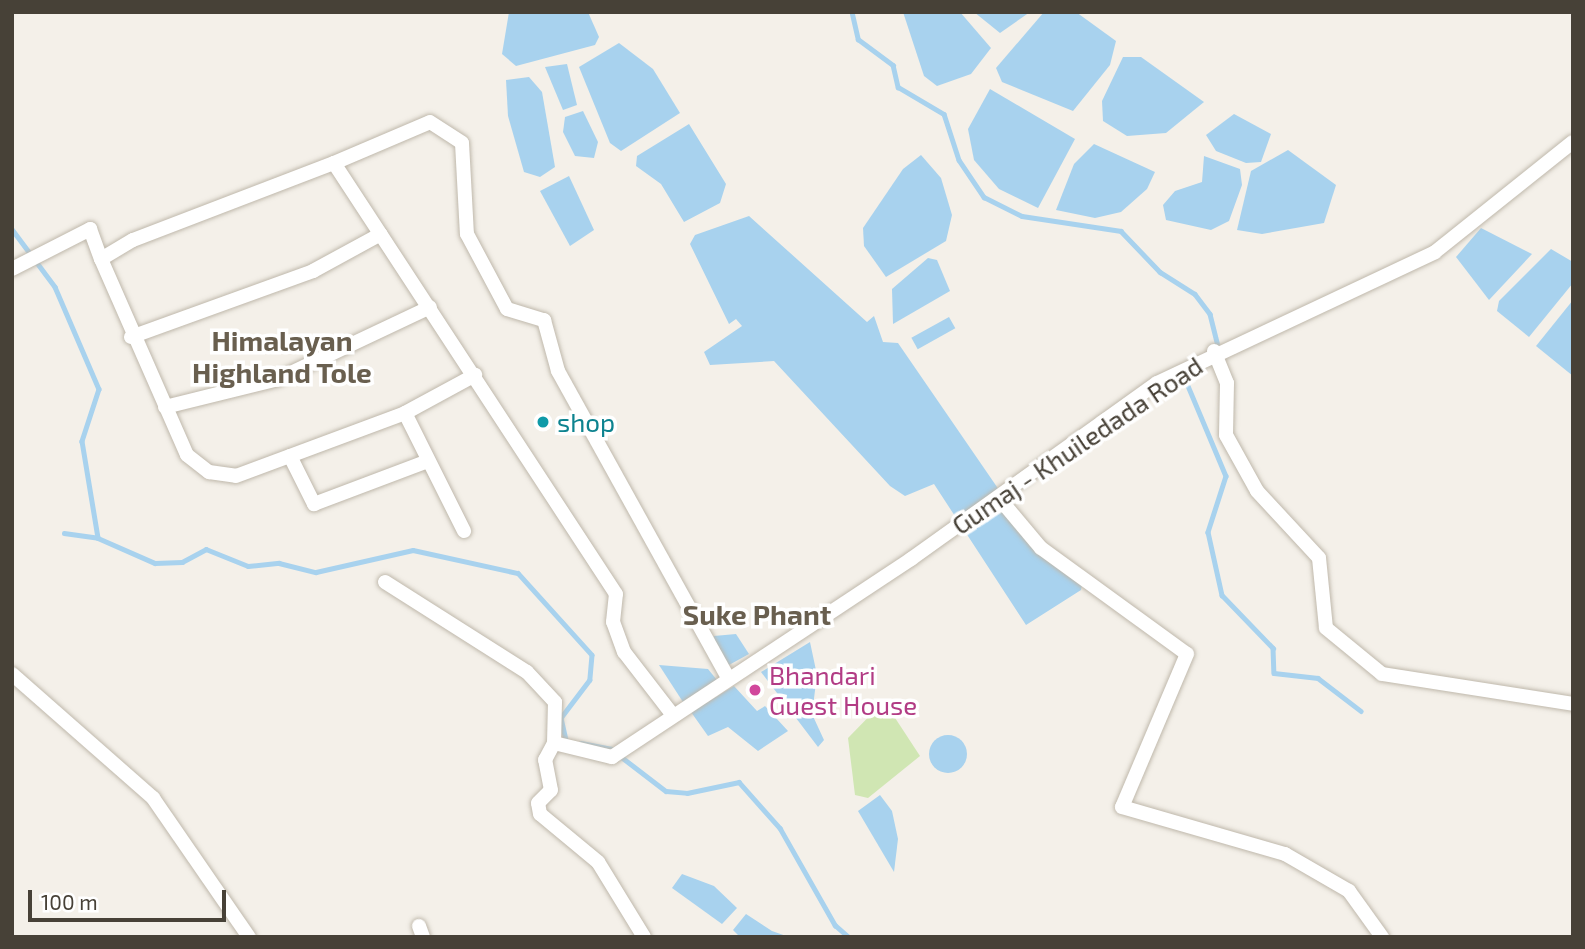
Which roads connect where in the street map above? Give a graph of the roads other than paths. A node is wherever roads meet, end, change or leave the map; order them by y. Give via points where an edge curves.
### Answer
1 (1573, 142) edge
2 (334, 163) junction
3 (381, 234) junction
4 (101, 259) junction
5 (18, 265) edge
6 (430, 307) junction
7 (131, 337) junction
8 (1214, 351) junction
9 (475, 375) junction
10 (165, 407) junction
11 (405, 413) junction
12 (290, 456) junction
13 (425, 462) junction
14 (999, 498) junction
15 (464, 531) dead end
16 (385, 582) dead end
17 (12, 674) edge
18 (728, 678) junction
19 (1573, 704) edge
20 (673, 714) junction
21 (554, 743) junction
22 (249, 937) edge
23 (644, 937) edge
24 (1381, 937) edge

1 - 8 street, Gumaj - Khuiledada Road via 1435,252 1234,348
2 - 3 street
2 - 4 street via 133,240
2 - 18 street via 430,122 462,143 467,234 507,309 544,320 558,371
3 - 6 street
3 - 7 street via 300,277
4 - 5 street via 90,229 41,249
4 - 7 street
6 - 9 street
6 - 10 street via 278,379
7 - 10 street
8 - 14 street, Gumaj - Khuiledada Road via 1146,390
8 - 19 street via 1227,383 1226,435 1256,491 1319,558 1326,628 1382,674
9 - 11 street
9 - 20 street via 616,594 614,622 624,652
10 - 12 street via 187,456 209,472 236,476
11 - 12 street
11 - 13 street
12 - 13 street via 314,504
13 - 15 street
14 - 18 street, Gumaj - Khuiledada Road
14 - 24 street via 1041,548 1187,654 1122,807 1285,854 1349,891
16 - 21 street via 527,672 555,702
17 - 22 street via 153,799
18 - 20 street, Gumaj - Khuiledada Road
20 - 21 street, Gumaj - Khuiledada Road via 612,757
21 - 23 street via 545,761 551,790 538,803 540,814 605,870

